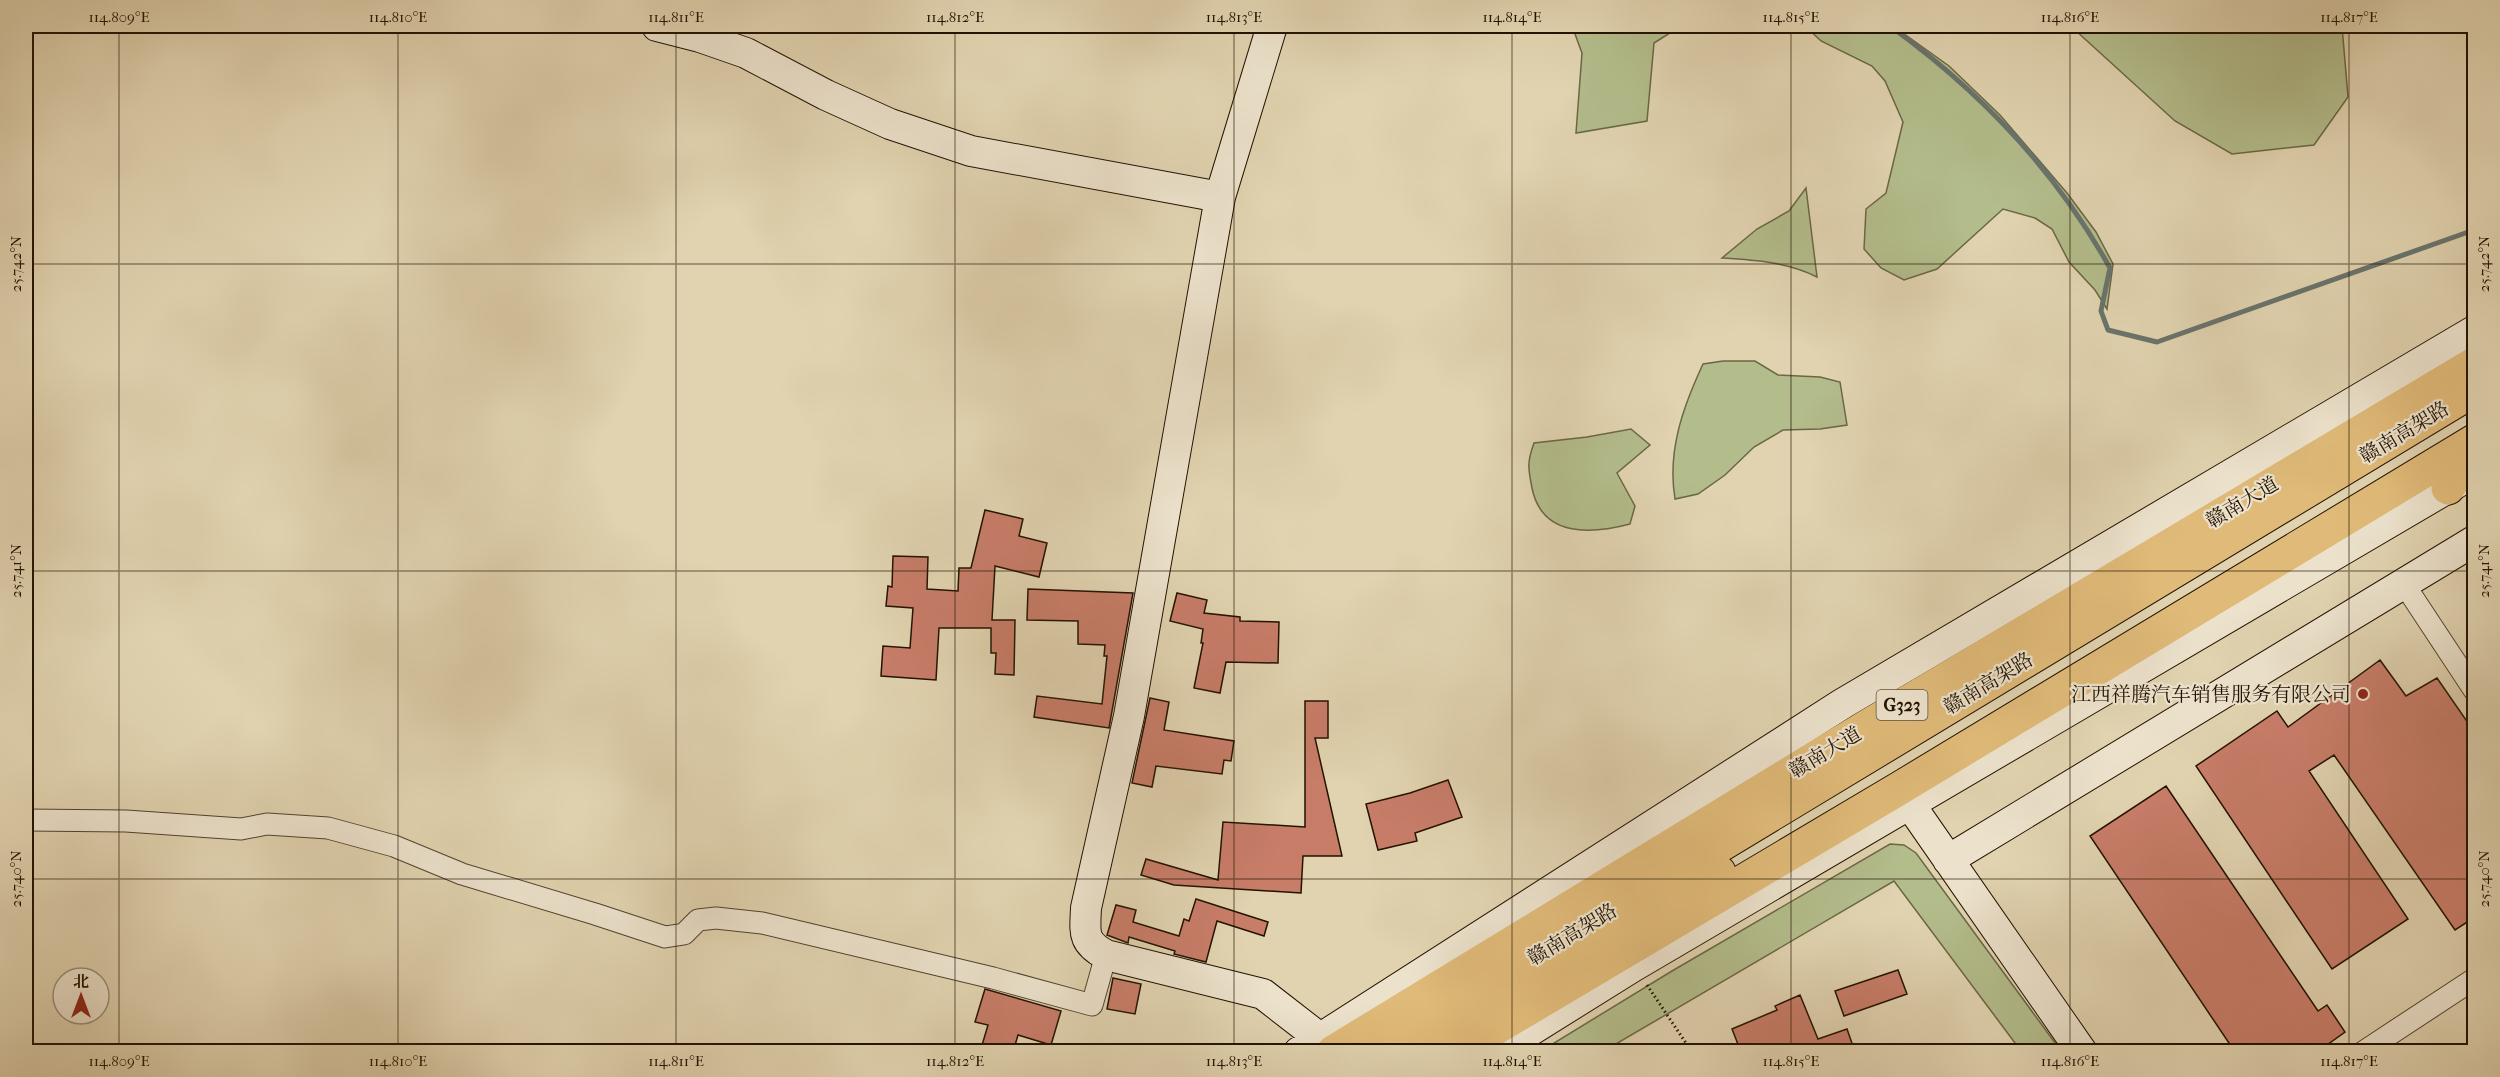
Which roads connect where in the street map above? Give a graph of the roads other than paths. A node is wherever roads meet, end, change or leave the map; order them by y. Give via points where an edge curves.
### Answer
1 (657, 26) edge
2 (1272, 26) edge
3 (1220, 197) junction
4 (2475, 331) edge
5 (2475, 364) edge
6 (2475, 390) edge
7 (2475, 414) edge
8 (2475, 441) edge
9 (2475, 450) edge
10 (2461, 480) edge
11 (2475, 541) edge
12 (2404, 584) junction
13 (2475, 690) edge
14 (1911, 806) junction
15 (26, 820) edge
16 (1948, 860) junction
17 (1106, 955) junction
18 (2475, 979) edge
19 (1318, 1047) edge
20 (1378, 1052) edge
21 (1427, 1052) edge
22 (1458, 1052) edge
23 (1496, 1052) edge
24 (2082, 1052) edge
25 (2363, 1052) edge

1 - 3 street via 746,53 890,124 971,151
2 - 3 street
3 - 17 street via 1131,705 1086,908 1085,935 1091,947
4 - 19 street via 1842,704
5 - 19 main road, 赣南大道 / G323
6 - 20 main road, 赣南高架路
7 - 21 main road, 赣南高架路
8 - 22 main road
9 - 10 main road
10 - 14 street
11 - 12 street
12 - 13 street
12 - 16 street
14 - 16 street
14 - 23 street via 1634,966
15 - 17 street via 126,821 241,829 267,824 328,828 394,846 462,874 665,937 684,934 698,920 762,923 1092,1005
16 - 24 street
17 - 19 street via 1263,994
18 - 25 street

